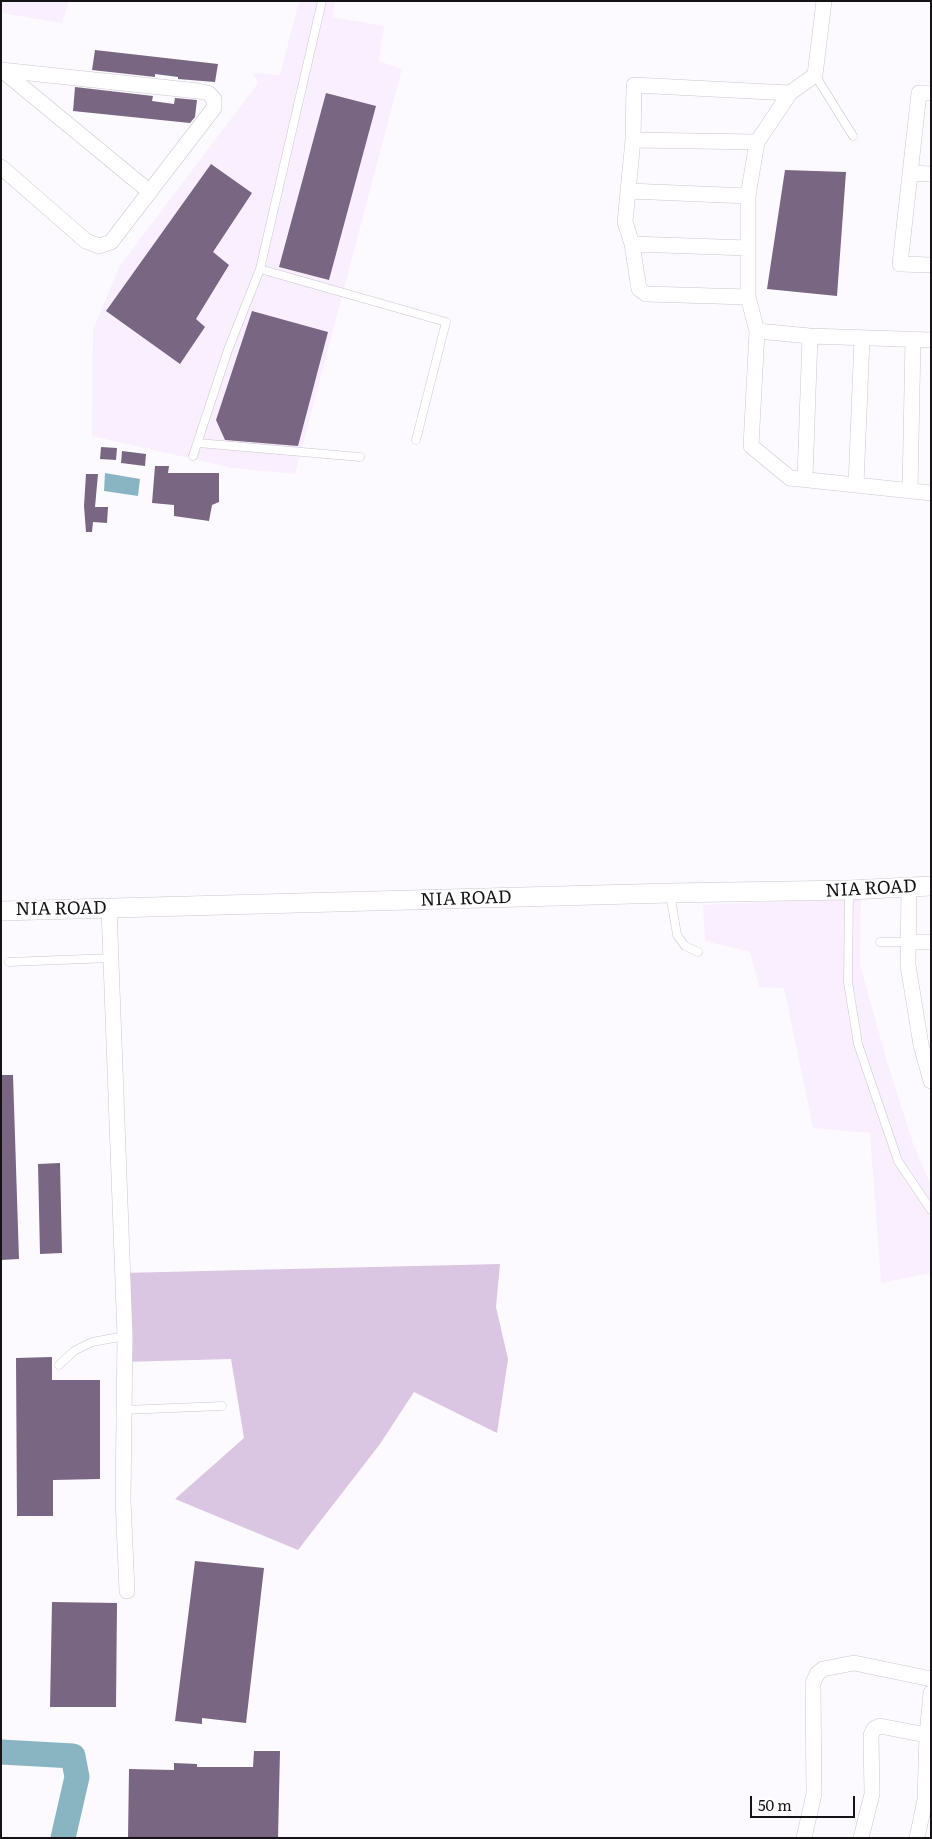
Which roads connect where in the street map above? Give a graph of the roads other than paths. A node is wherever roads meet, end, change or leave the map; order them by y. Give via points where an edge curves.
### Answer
1 (322, 1) edge
2 (824, 1) edge
3 (2, 70) edge
4 (815, 75) junction
5 (790, 93) junction
6 (925, 93) edge
7 (852, 136) dead end
8 (633, 140) junction
9 (756, 142) junction
10 (1, 167) edge
11 (910, 173) junction
12 (931, 174) edge
13 (629, 191) junction
14 (150, 192) junction
15 (748, 196) junction
16 (632, 244) junction
17 (748, 248) junction
18 (931, 265) edge
19 (260, 269) junction
20 (748, 297) junction
21 (757, 331) junction
22 (810, 336) junction
23 (862, 339) junction
24 (913, 339) junction
25 (931, 340) edge
26 (416, 440) dead end
27 (198, 442) junction
28 (193, 456) dead end
29 (360, 458) dead end
30 (805, 478) junction
31 (856, 485) junction
32 (910, 490) junction
33 (931, 493) edge
34 (931, 886) edge
35 (909, 887) junction
36 (849, 890) junction
37 (670, 893) junction
38 (109, 908) junction
39 (1, 911) edge
40 (880, 942) dead end
41 (908, 942) junction
42 (931, 942) edge
43 (698, 952) dead end
44 (111, 958) junction
45 (8, 962) dead end
46 (931, 1081) edge
47 (931, 1210) edge
48 (124, 1336) junction
49 (59, 1365) dead end
50 (222, 1406) dead end
51 (124, 1410) junction
52 (127, 1591) dead end
53 (931, 1679) edge
54 (931, 1693) edge
55 (929, 1736) edge
56 (804, 1838) edge
57 (861, 1838) edge
58 (918, 1838) edge

1 - 19 lane
2 - 4 street
3 - 14 street
3 - 14 street via 208,93 214,99 214,108
4 - 5 street
4 - 7 lane
5 - 8 street via 634,85
5 - 9 street
6 - 11 street
8 - 9 street
8 - 13 street
9 - 15 street
10 - 14 street via 86,241 99,246 111,242
11 - 12 street
11 - 18 street via 900,264
13 - 15 street
13 - 16 street via 625,222
15 - 17 street
16 - 17 street
16 - 20 street via 639,289 646,294
17 - 20 street
19 - 26 lane via 446,322
19 - 27 lane via 228,350
20 - 21 street
21 - 22 street
21 - 30 street via 752,446 790,478
22 - 23 street
22 - 30 street
23 - 24 street
23 - 31 street
24 - 25 street
24 - 32 street
27 - 28 lane
27 - 29 lane
30 - 31 street
31 - 32 street
32 - 33 street
34 - 35 street, NIA ROAD
35 - 36 street, NIA ROAD
35 - 41 street
36 - 37 street, NIA ROAD
36 - 47 lane via 848,982 858,1044 898,1161
37 - 38 street, NIA ROAD
37 - 43 lane via 676,935 685,946
38 - 39 street, NIA ROAD
38 - 44 street
40 - 41 lane
41 - 42 street
41 - 46 street via 908,965 921,1046
44 - 45 lane
44 - 48 street
48 - 49 lane via 92,1342 74,1351
48 - 51 street
50 - 51 lane
51 - 52 street
53 - 56 street via 854,1663 823,1669 817,1674 813,1683 814,1794
54 - 55 street
55 - 57 street via 880,1726 874,1728 871,1736 872,1794
55 - 58 street via 925,1800

